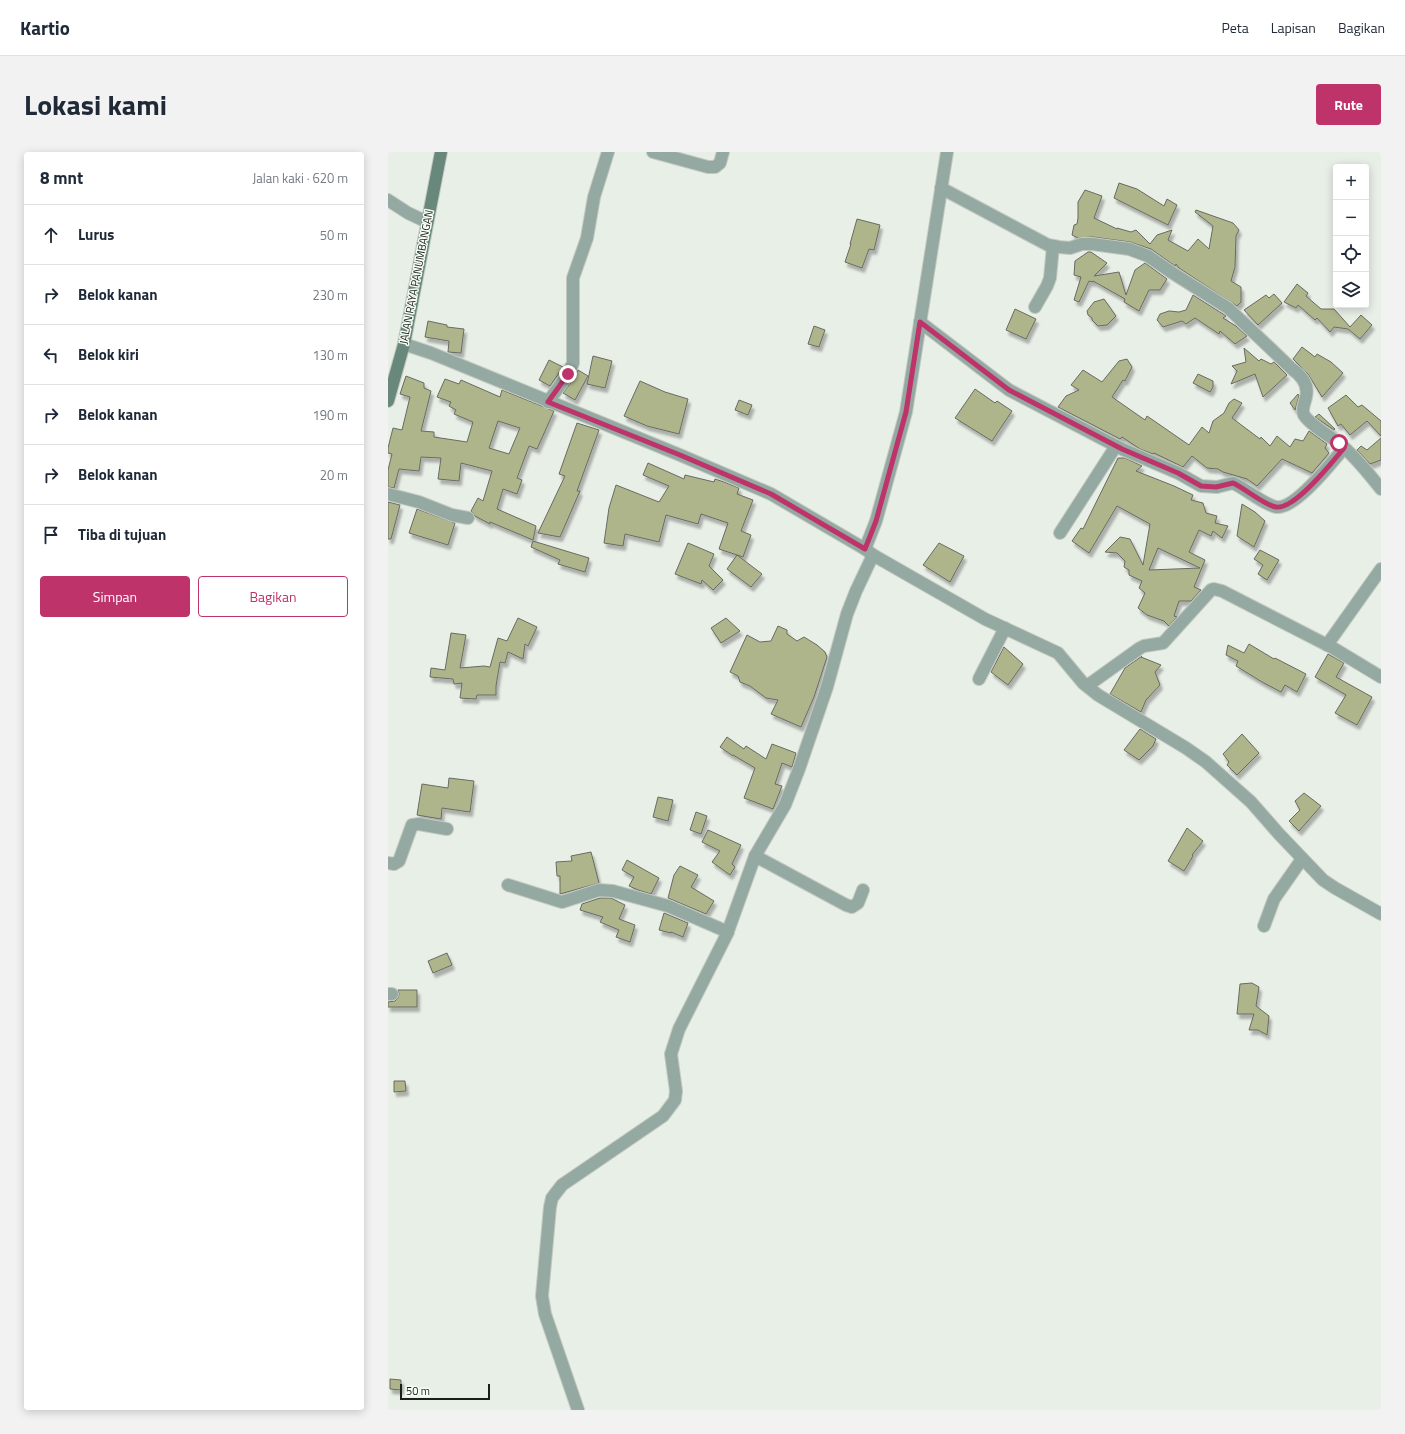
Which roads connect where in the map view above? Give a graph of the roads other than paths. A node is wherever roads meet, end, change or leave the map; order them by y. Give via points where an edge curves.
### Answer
1 (441, 152) edge
2 (608, 152) edge
3 (653, 152) edge
4 (723, 152) edge
5 (947, 152) edge
6 (941, 188) junction
7 (388, 200) edge
8 (427, 222) junction
9 (1053, 246) junction
10 (1035, 307) dead end
11 (920, 322) junction
12 (404, 344) junction
13 (388, 401) edge
14 (548, 402) junction
15 (1116, 446) junction
16 (1344, 448) junction
17 (1381, 489) edge
18 (388, 494) edge
19 (468, 518) dead end
20 (1060, 533) dead end
21 (869, 552) junction
22 (1381, 569) edge
23 (1005, 628) junction
24 (1327, 644) junction
25 (1381, 677) edge
26 (979, 679) dead end
27 (1087, 686) junction
28 (447, 829) dead end
29 (755, 856) junction
30 (1302, 859) junction
31 (388, 864) edge
32 (508, 885) dead end
33 (863, 890) dead end
34 (1381, 914) edge
35 (1264, 926) dead end
36 (728, 932) junction
37 (578, 1410) edge

1 - 8 main road, JALAN RAYA PANUMBANGAN
2 - 14 street via 594,197 587,238 573,278 572,363 568,374
3 - 4 street via 708,166 720,163
5 - 6 street
6 - 9 street
6 - 11 street
7 - 8 street
8 - 12 main road, JALAN RAYA PANUMBANGAN
9 - 10 street via 1050,278
9 - 16 street via 1070,248 1092,244 1129,249 1148,256 1228,308 1299,374 1307,390 1304,414
11 - 15 street via 1009,390
11 - 21 street via 906,412
12 - 13 main road, JALAN RAYA PANUMBANGAN
12 - 14 street
14 - 21 street via 771,494
15 - 16 street via 1201,486 1216,487 1233,483 1269,504 1280,507 1287,505 1314,484
15 - 20 street
16 - 17 street via 1360,462
18 - 19 street
21 - 23 street
21 - 29 street via 800,769 785,805
22 - 24 street
23 - 26 street
23 - 27 street via 1058,653
24 - 25 street
24 - 27 street via 1214,589 1163,643 1140,648
27 - 30 street via 1206,762 1251,802
28 - 31 street via 419,824 412,826 399,861
29 - 33 street via 852,907 858,903
29 - 36 street
30 - 34 street via 1323,880
30 - 35 street via 1274,900
32 - 36 street via 562,902 599,890 613,891 668,906
36 - 37 street via 679,1029 673,1047 671,1054 675,1100 663,1116 562,1185 552,1198 542,1285 543,1306

